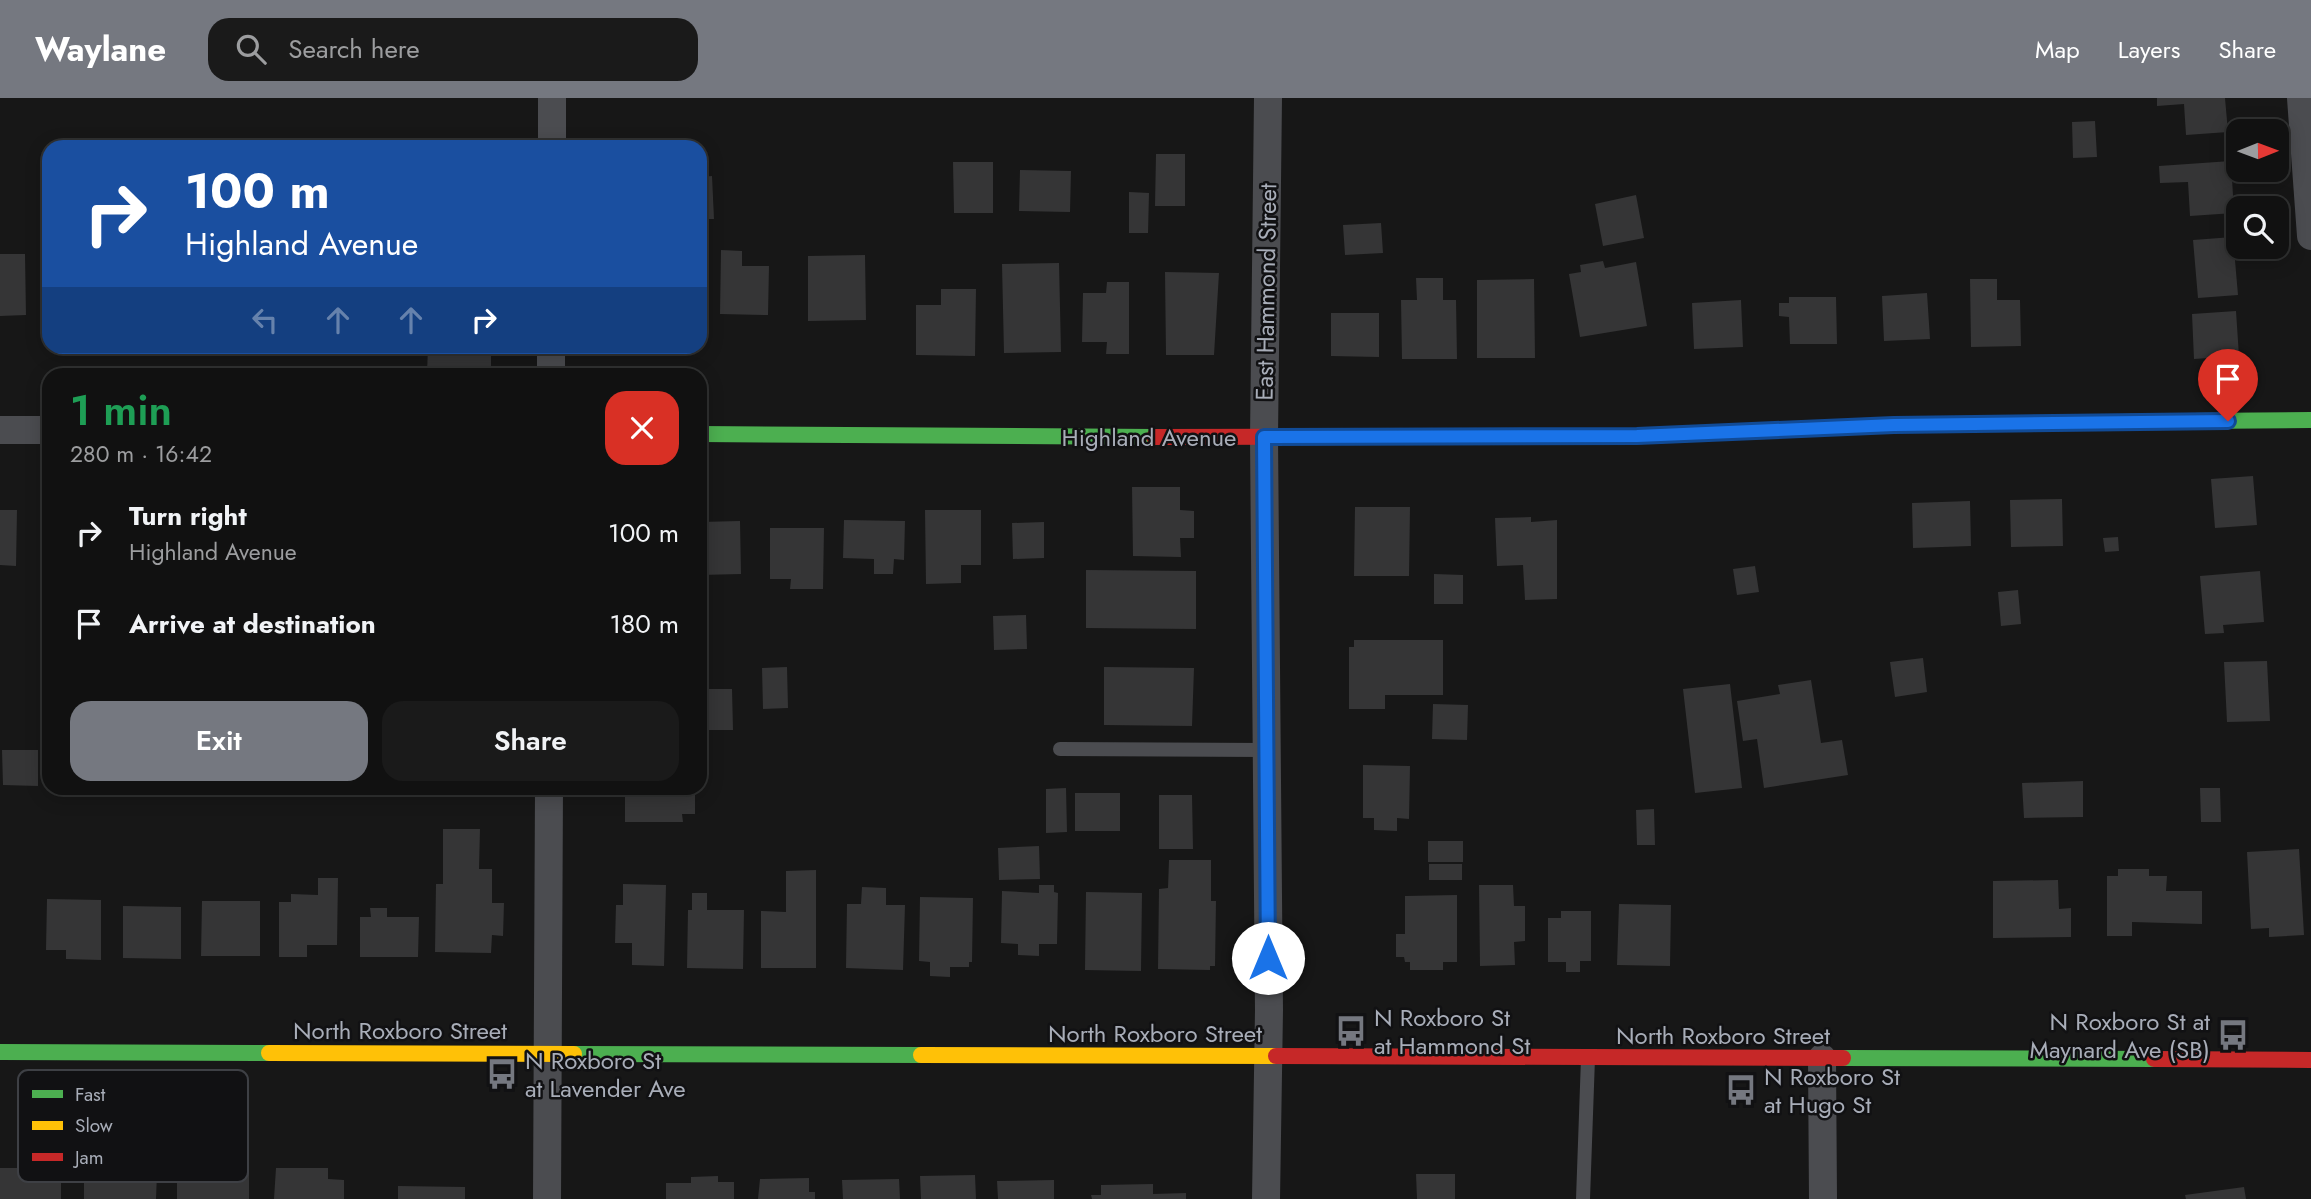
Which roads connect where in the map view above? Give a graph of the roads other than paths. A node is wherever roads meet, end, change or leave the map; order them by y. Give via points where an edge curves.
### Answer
1 (552, 98) edge
2 (1268, 98) edge
3 (2301, 98) edge
4 (552, 140) edge
5 (2311, 236) edge
6 (2311, 420) edge
7 (0, 430) edge
8 (42, 430) edge
9 (707, 434) edge
10 (1264, 437) junction
11 (1060, 749) dead end
12 (1266, 750) junction
13 (549, 795) edge
14 (0, 1052) edge
15 (546, 1053) junction
16 (1268, 1055) junction
17 (1588, 1057) junction
18 (1822, 1058) junction
19 (2311, 1060) edge
20 (547, 1199) edge
21 (1266, 1199) edge
22 (1583, 1199) edge
23 (1823, 1199) edge

1 - 4 street
2 - 10 street, East Hammond Street
3 - 5 street
6 - 10 main road, Highland Avenue via 1894,425 1637,436
7 - 8 street
9 - 10 main road, Highland Avenue
10 - 12 street, East Hammond Street
11 - 12 lane
12 - 16 street, East Hammond Street
13 - 15 street
14 - 15 main road, North Roxboro Street
15 - 16 main road, North Roxboro Street
15 - 20 street
16 - 17 main road, North Roxboro Street
16 - 21 street, East Hammond Street
17 - 18 main road, North Roxboro Street
17 - 22 lane
18 - 19 main road, North Roxboro Street
18 - 23 street

